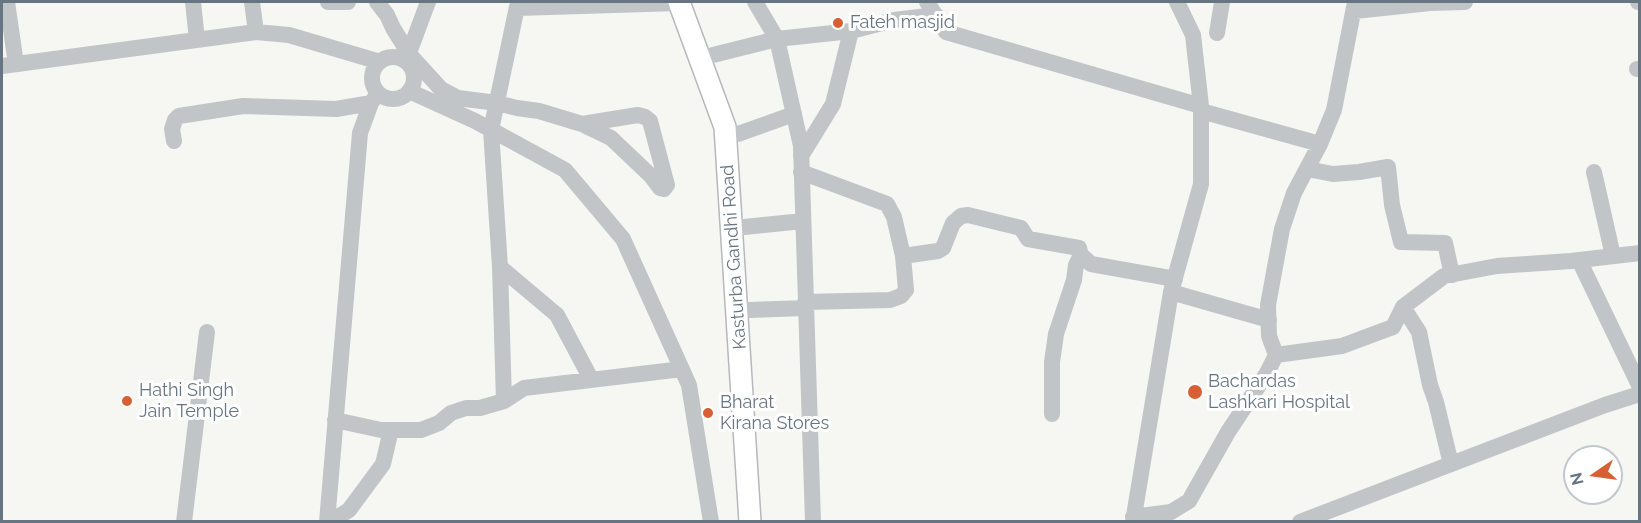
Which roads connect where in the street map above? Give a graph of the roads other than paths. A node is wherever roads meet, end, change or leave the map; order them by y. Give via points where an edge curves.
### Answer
1 (7, 2) edge
2 (193, 2) edge
3 (252, 2) edge
4 (328, 2) edge
5 (348, 2) edge
6 (377, 2) edge
7 (428, 2) edge
8 (684, 2) edge
9 (755, 2) edge
10 (1178, 2) edge
11 (1222, 2) edge
12 (1465, 2) edge
13 (518, 5) edge
14 (1355, 6) edge
15 (932, 8) edge
16 (851, 31) junction
17 (256, 32) junction
18 (1217, 33) dead end
19 (777, 39) junction
20 (196, 40) junction
21 (713, 55) junction
22 (407, 58) junction
23 (380, 62) junction
24 (9, 65) edge
25 (409, 91) junction
26 (375, 98) junction
27 (497, 103) junction
28 (1201, 109) junction
29 (794, 114) junction
30 (582, 124) junction
31 (491, 130) junction
32 (738, 134) junction
33 (174, 141) dead end
34 (1320, 144) junction
35 (801, 164) junction
36 (1307, 169) junction
37 (1594, 172) dead end
38 (802, 221) junction
39 (744, 227) junction
40 (1640, 253) edge
41 (1081, 255) junction
42 (903, 256) junction
43 (1613, 256) junction
44 (1579, 260) junction
45 (500, 267) junction
46 (1452, 275) junction
47 (1173, 285) junction
48 (805, 305) junction
49 (1403, 307) junction
50 (749, 310) junction
51 (1269, 320) junction
52 (207, 332) dead end
53 (1276, 355) junction
54 (682, 369) junction
55 (591, 379) junction
56 (1640, 387) edge
57 (1640, 394) edge
58 (504, 401) junction
59 (1052, 414) dead end
60 (334, 420) junction
61 (391, 430) junction
62 (1451, 464) junction
63 (1133, 520) edge
64 (184, 522) edge
65 (328, 522) edge
66 (711, 522) edge
67 (750, 522) edge
68 (762, 522) edge
69 (813, 522) edge
70 (1300, 522) edge

1 - 24 street
2 - 20 street
3 - 17 street
4 - 5 street
6 - 22 street
7 - 22 street
8 - 13 street
8 - 21 main road, Kasturba Gandhi Road
8 - 67 main road, Kasturba Gandhi Road via 725,127
9 - 19 street
10 - 28 street via 1193,35
11 - 18 street
12 - 14 street
13 - 27 street
14 - 34 street via 1334,110
15 - 16 street
15 - 28 street via 946,32
16 - 19 street
16 - 35 street via 833,104
17 - 20 street
17 - 23 street via 289,35
19 - 21 street
19 - 29 street
20 - 24 street
21 - 32 main road, Kasturba Gandhi Road
22 - 23 street via 393,57
22 - 25 street via 413,79
22 - 27 street via 441,89 458,98
23 - 26 street via 372,80
25 - 26 street via 398,98
25 - 31 street
26 - 33 street via 336,109 243,106 179,116 172,129
26 - 60 street via 360,133
27 - 30 street
27 - 31 street
28 - 34 street
28 - 47 street via 1201,184
29 - 32 street
29 - 35 street
30 - 30 street via 611,138 664,189 650,121 638,115
31 - 45 street
31 - 54 street via 565,170 623,239
32 - 39 main road, Kasturba Gandhi Road
34 - 36 street
35 - 38 street
35 - 42 street via 887,204
36 - 46 street via 1333,174 1388,167 1401,242 1445,243
36 - 51 street via 1282,229 1268,305
37 - 43 street
38 - 39 street
38 - 48 street
39 - 50 main road, Kasturba Gandhi Road
40 - 43 street
41 - 42 street via 1079,248 1028,239 1021,228 968,215 953,223 943,248
41 - 47 street via 1091,264
41 - 59 street via 1056,334
42 - 48 street via 906,290 902,296
43 - 44 street
44 - 46 street via 1497,266
44 - 56 street
45 - 55 street via 557,315
45 - 58 street
46 - 49 street via 1444,276
47 - 51 street
47 - 63 street
48 - 50 street
48 - 69 street
49 - 53 street via 1393,327 1342,346
49 - 62 street via 1419,332
50 - 68 main road, Kasturba Gandhi Road
51 - 53 street via 1269,336
52 - 64 street
53 - 63 street via 1189,501 1171,512
54 - 55 street
54 - 66 street via 689,385
55 - 58 street via 524,388
57 - 62 street
58 - 61 street via 451,412 439,423 421,430
60 - 61 street
60 - 65 street
61 - 65 street via 383,464 349,510
62 - 70 street

